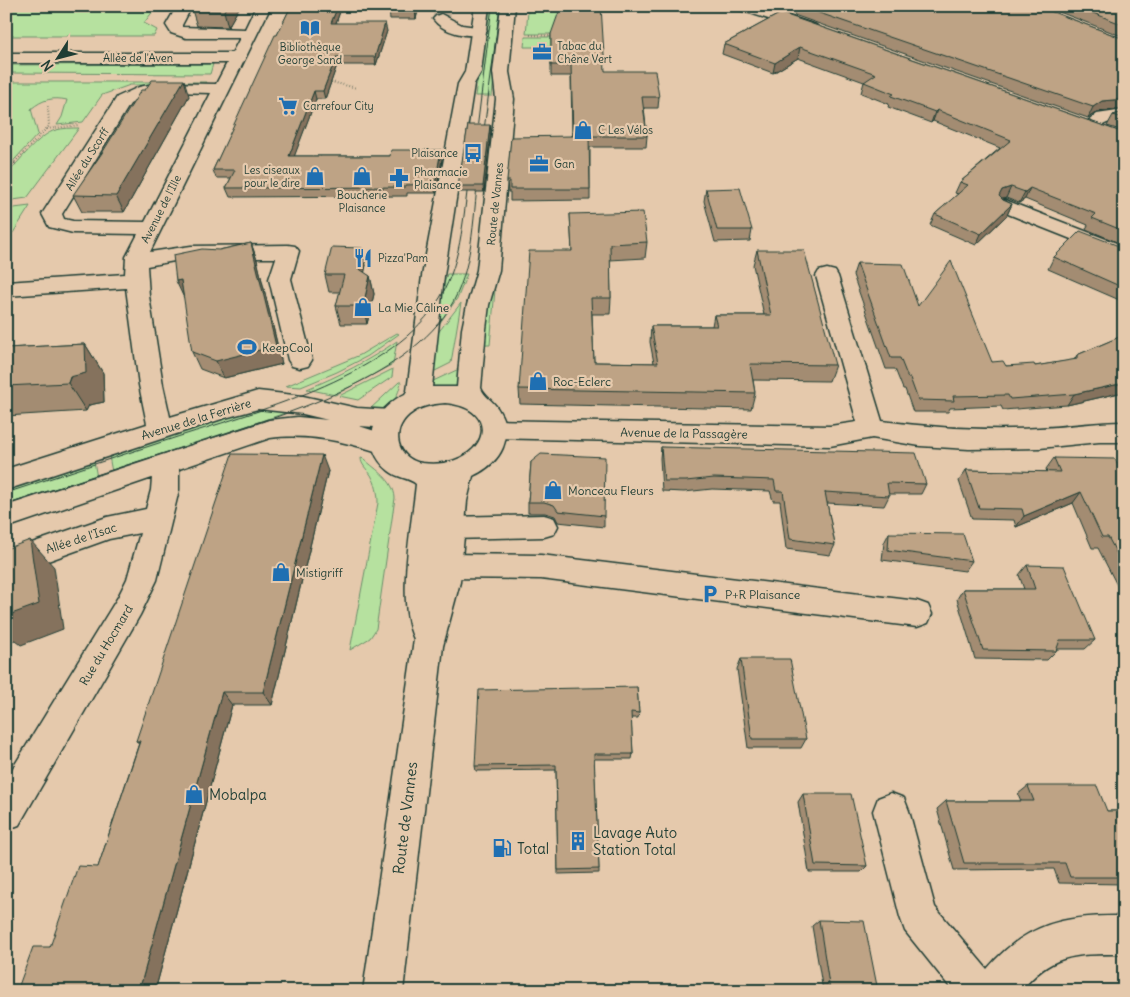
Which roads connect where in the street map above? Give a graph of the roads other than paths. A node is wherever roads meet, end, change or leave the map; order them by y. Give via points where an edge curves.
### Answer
1 (185, 6) edge
2 (264, 6) edge
3 (482, 6) edge
4 (742, 6) edge
5 (516, 8) edge
6 (441, 19) dead end
7 (479, 31) junction
8 (825, 33) edge
9 (251, 34) junction
10 (6, 58) edge
11 (239, 58) junction
12 (223, 89) junction
13 (1124, 115) edge
14 (1072, 120) edge
15 (1091, 126) junction
16 (1110, 134) edge
17 (1006, 206) edge
18 (152, 228) junction
19 (1124, 254) edge
20 (136, 270) junction
21 (827, 276) dead end
22 (6, 289) edge
23 (300, 360) dead end
24 (415, 400) junction
25 (473, 401) junction
26 (391, 419) junction
27 (495, 428) junction
28 (162, 429) junction
29 (872, 429) junction
30 (1124, 432) edge
31 (385, 444) junction
32 (166, 462) junction
33 (460, 471) junction
34 (428, 475) junction
35 (6, 480) edge
36 (6, 517) edge
37 (157, 518) junction
38 (544, 526) dead end
39 (450, 528) junction
40 (6, 564) edge
41 (446, 566) junction
42 (917, 614) dead end
43 (427, 646) junction
44 (891, 811) dead end
45 (6, 812) edge
46 (1124, 934) edge
47 (383, 991) edge
48 (979, 991) edge
49 (995, 991) edge

1 - 9 street via 174,25 176,30
2 - 9 street, Avenue de l'Ille
3 - 7 street
4 - 8 street
5 - 25 street, Route de Vannes via 501,72 505,99 488,270 474,329 469,388
6 - 7 street via 451,27
7 - 24 street via 473,72 466,84 433,276 419,391
9 - 11 street, Avenue de l'Ille
10 - 11 street, Allée de l'Aven
11 - 12 street, Avenue de l'Ille
12 - 18 street, Avenue de l'Ille
12 - 18 street, Allée du Scorff via 156,88 133,93 123,101 52,214 56,223 73,227
13 - 15 street via 1103,118
14 - 15 street
15 - 16 street
17 - 19 street
18 - 20 street, Avenue de l'Ille
20 - 22 street via 102,284
20 - 23 street via 191,252 288,250 280,279
20 - 28 street via 151,385
21 - 29 street
24 - 25 street via 445,394
24 - 26 street
25 - 27 street via 486,410
26 - 28 street, Avenue de la Ferrière via 357,417 303,405 258,400
26 - 31 street via 384,436
27 - 29 street, Avenue de la Passagère via 830,436
27 - 33 street via 494,438 484,456
28 - 35 street, Avenue de la Ferrière
29 - 30 street, Avenue de la Passagère via 969,439
31 - 32 street via 309,426 289,426 256,432
31 - 34 street via 392,458 404,468
32 - 36 street
32 - 37 street, Rue du Hocmard via 165,490
33 - 34 street
33 - 39 street, Route de Vannes
34 - 43 street, Route de Vannes via 430,484 420,581
37 - 40 street, Allée de l'Isac via 107,528
37 - 45 street, Rue du Hocmard via 142,580 130,606
38 - 39 street
39 - 41 street, Route de Vannes
41 - 42 street via 541,567
41 - 43 street, Route de Vannes via 445,582
43 - 47 street, Route de Vannes
44 - 48 street via 919,917
46 - 49 street via 1078,934 1054,941 1023,959

